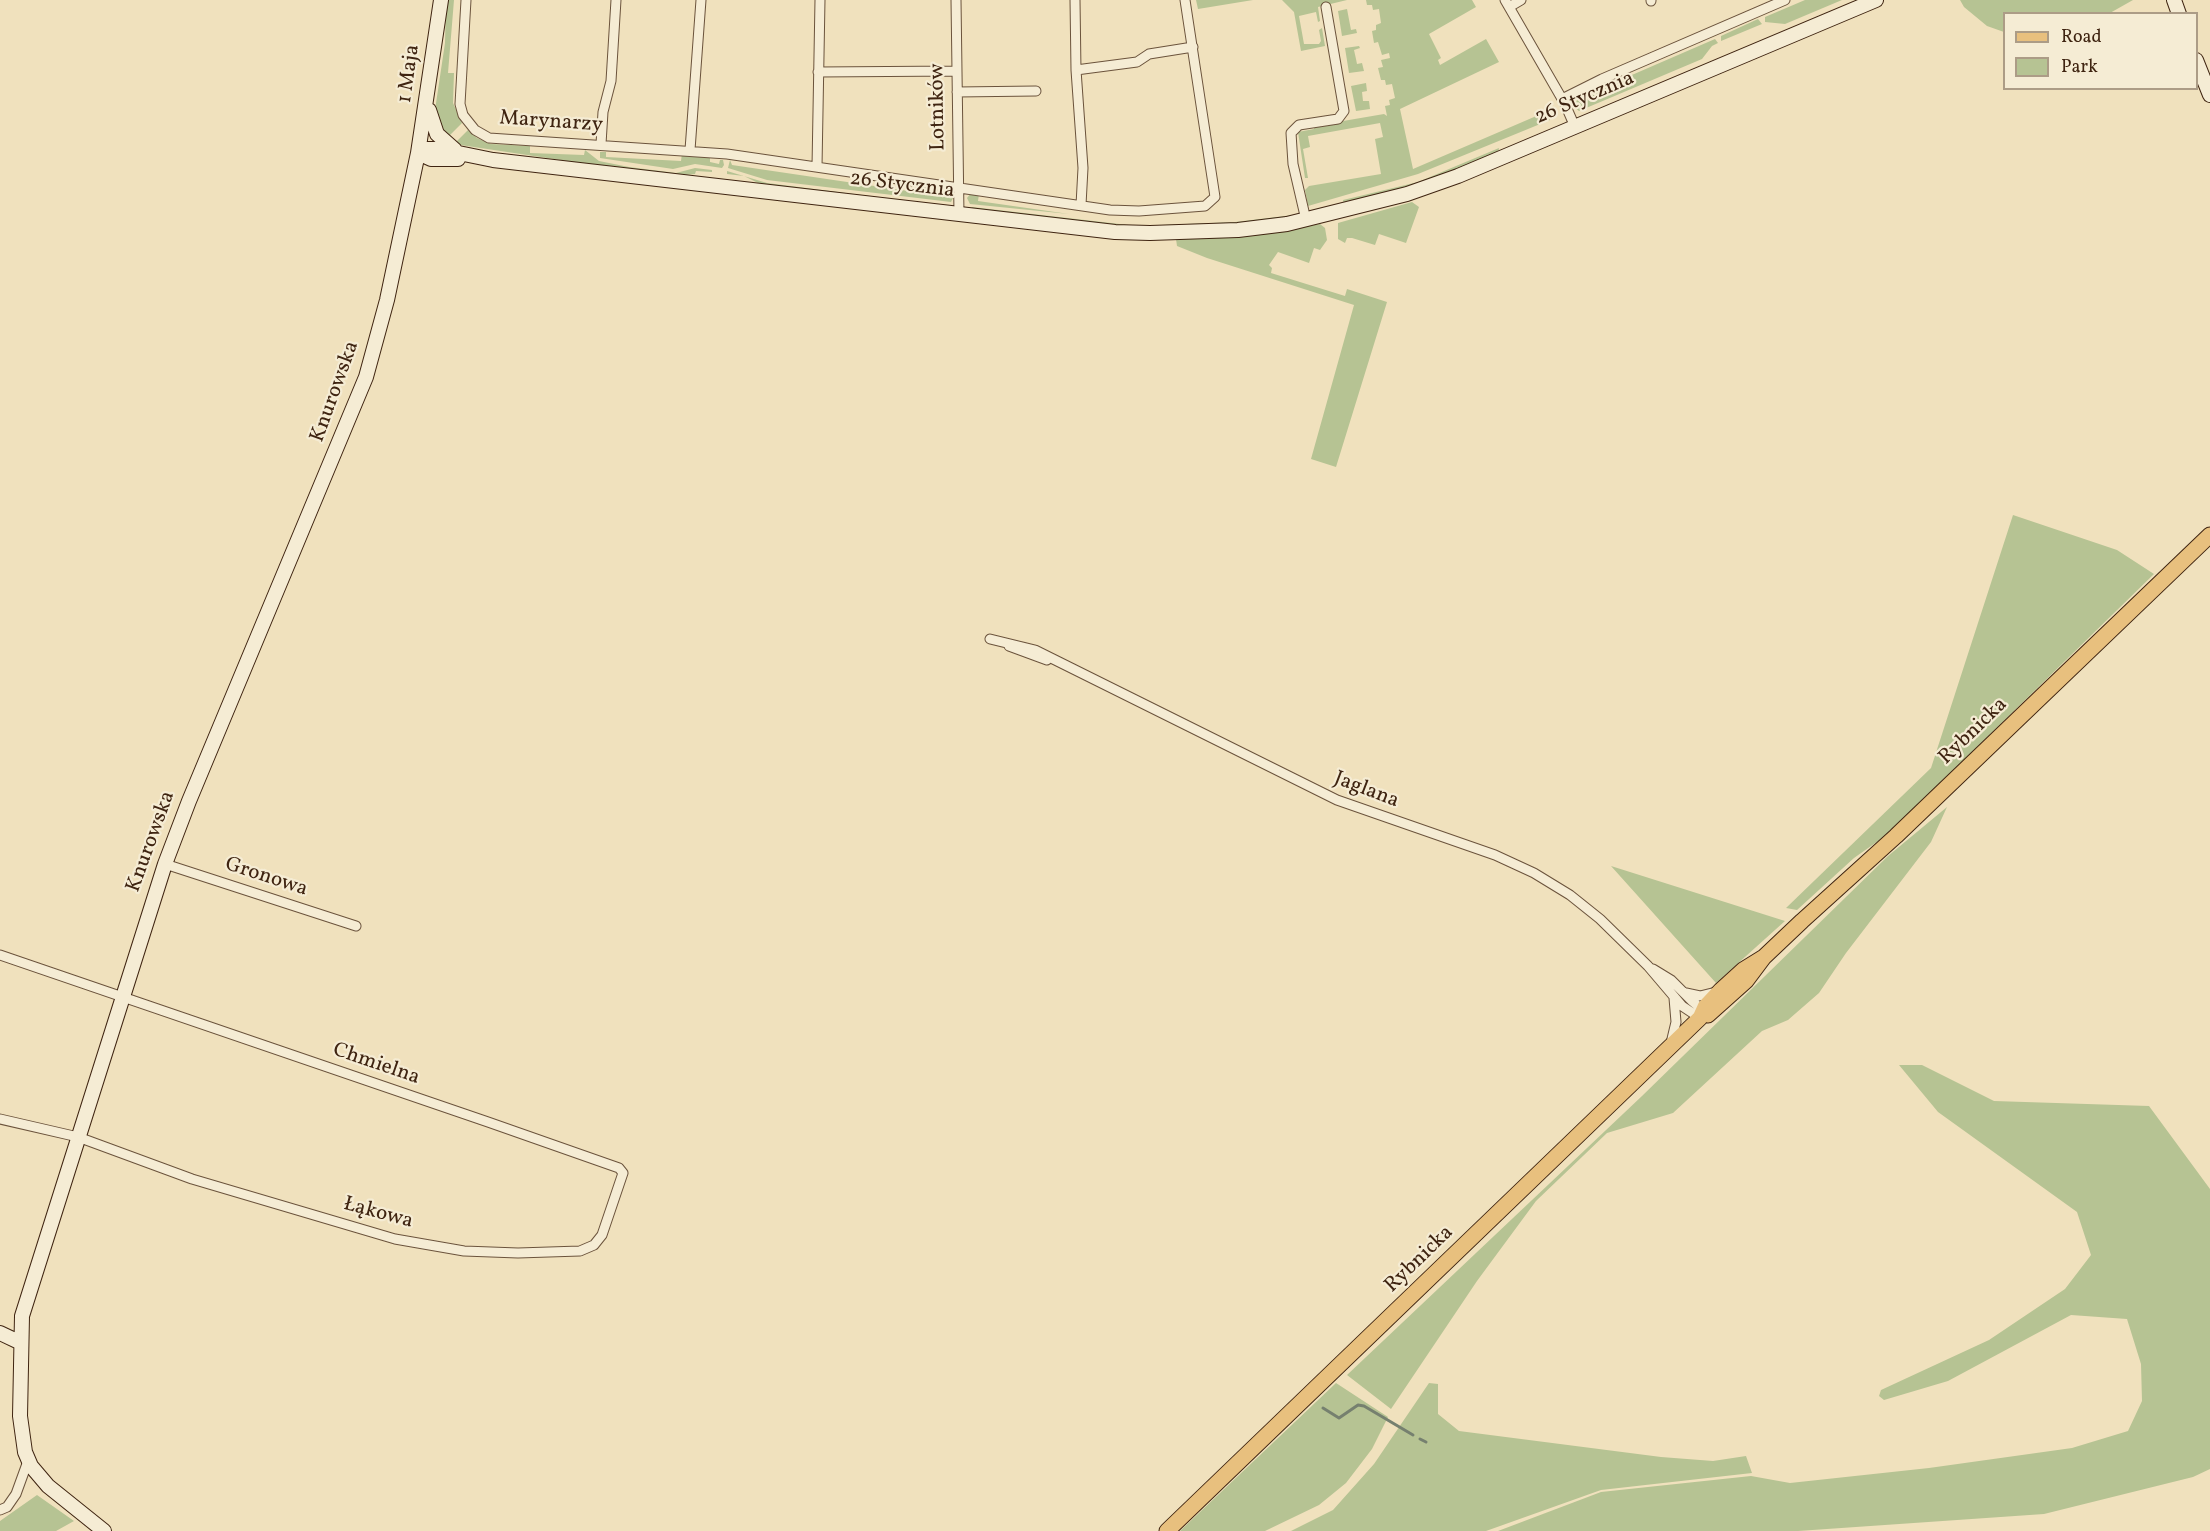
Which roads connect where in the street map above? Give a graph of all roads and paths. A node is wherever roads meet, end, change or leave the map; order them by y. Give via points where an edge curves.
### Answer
1 (441, 0) edge
2 (466, 0) edge
3 (616, 0) edge
4 (701, 0) edge
5 (819, 0) edge
6 (956, 0) edge
7 (1075, 0) edge
8 (1185, 0) edge
9 (1521, 0) edge
10 (1785, 0) edge
11 (1876, 0) edge
12 (1507, 4) edge
13 (1326, 8) dead end
14 (1192, 47) junction
15 (2198, 65) edge
16 (1076, 70) junction
17 (957, 71) junction
18 (818, 72) junction
19 (1036, 91) dead end
20 (957, 92) junction
21 (429, 93) junction
22 (2210, 95) edge
23 (1562, 99) junction
24 (1575, 127) junction
25 (601, 144) junction
26 (690, 150) junction
27 (457, 152) junction
28 (418, 153) junction
29 (440, 159) junction
30 (493, 160) junction
31 (817, 167) junction
32 (958, 188) junction
33 (408, 200) junction
34 (1082, 205) junction
35 (959, 214) junction
36 (1306, 220) junction
37 (2210, 535) edge
38 (990, 639) dead end
39 (165, 864) junction
40 (356, 926) dead end
41 (0, 955) edge
42 (1764, 957) junction
43 (1648, 966) junction
44 (1721, 990) junction
45 (1685, 993) junction
46 (1674, 998) junction
47 (121, 999) junction
48 (1700, 1018) junction
49 (1670, 1047) junction
50 (0, 1119) edge
51 (78, 1137) junction
52 (619, 1168) joint
53 (0, 1333) edge
54 (19, 1342) junction
55 (28, 1461) junction
56 (0, 1510) edge
57 (99, 1528) edge
58 (1167, 1531) edge

1 - 21 street, 1 Maja
2 - 25 street, Marynarzy via 459,99 463,115 475,130 501,140
3 - 25 street via 611,81 603,112
4 - 26 street
5 - 18 street
6 - 17 street, Lotników
7 - 16 street
8 - 14 street
9 - 12 street
10 - 23 street, 26 Stycznia
11 - 24 street, 26 Stycznia
12 - 23 street
13 - 36 street via 1344,111 1338,119 1299,125 1291,133 1293,164
14 - 16 street via 1149,54 1137,62
14 - 34 street, Marynarzy via 1214,200 1205,206 1158,211
15 - 22 street
16 - 34 street
17 - 18 street
17 - 20 street, Lotników
18 - 31 street
19 - 20 street
20 - 32 street, Lotników
21 - 27 street via 432,124 440,138
21 - 28 street, 1 Maja
23 - 24 street
24 - 36 street, 26 Stycznia via 1407,194
25 - 26 street, Marynarzy
26 - 31 street, Marynarzy
27 - 28 street, 26 Stycznia via 426,149
27 - 30 street, 26 Stycznia
28 - 29 street, 26 Stycznia
28 - 33 street, Knurowska
29 - 30 street, 26 Stycznia
29 - 33 street via 422,168
30 - 35 street, 26 Stycznia
31 - 32 street, Marynarzy
32 - 34 street, Marynarzy
32 - 35 street, Lotników
33 - 39 street, Knurowska via 384,311 361,392
35 - 36 street, 26 Stycznia via 1150,234 1238,230
37 - 42 main road, Rybnicka
38 - 43 street, Jaglana via 1058,663 1337,800 1524,867 1582,904
39 - 40 street, Gronowa
39 - 47 street, Knurowska
41 - 47 street, Chmielna
42 - 44 main road, Rybnicka
42 - 48 main road, Rybnicka via 1712,1014
43 - 45 street, Jaglana
43 - 46 street, Jaglana
44 - 45 street via 1700,996
44 - 48 main road, Rybnicka via 1704,1007
45 - 48 street, Jaglana via 1698,1006
46 - 48 street, Jaglana
46 - 49 street via 1676,1022
47 - 51 street, Knurowska
47 - 52 street, Chmielna
48 - 49 main road, Rybnicka
49 - 58 main road, Rybnicka
50 - 51 street, Łąkowa
51 - 52 street, Łąkowa via 192,1179 395,1239 483,1252 580,1251 594,1245 602,1235 623,1176
51 - 54 street, Knurowska via 25,1302
53 - 54 street
54 - 55 street, Knurowska via 21,1434
55 - 56 street via 16,1494
55 - 57 street, Knurowska via 44,1482

